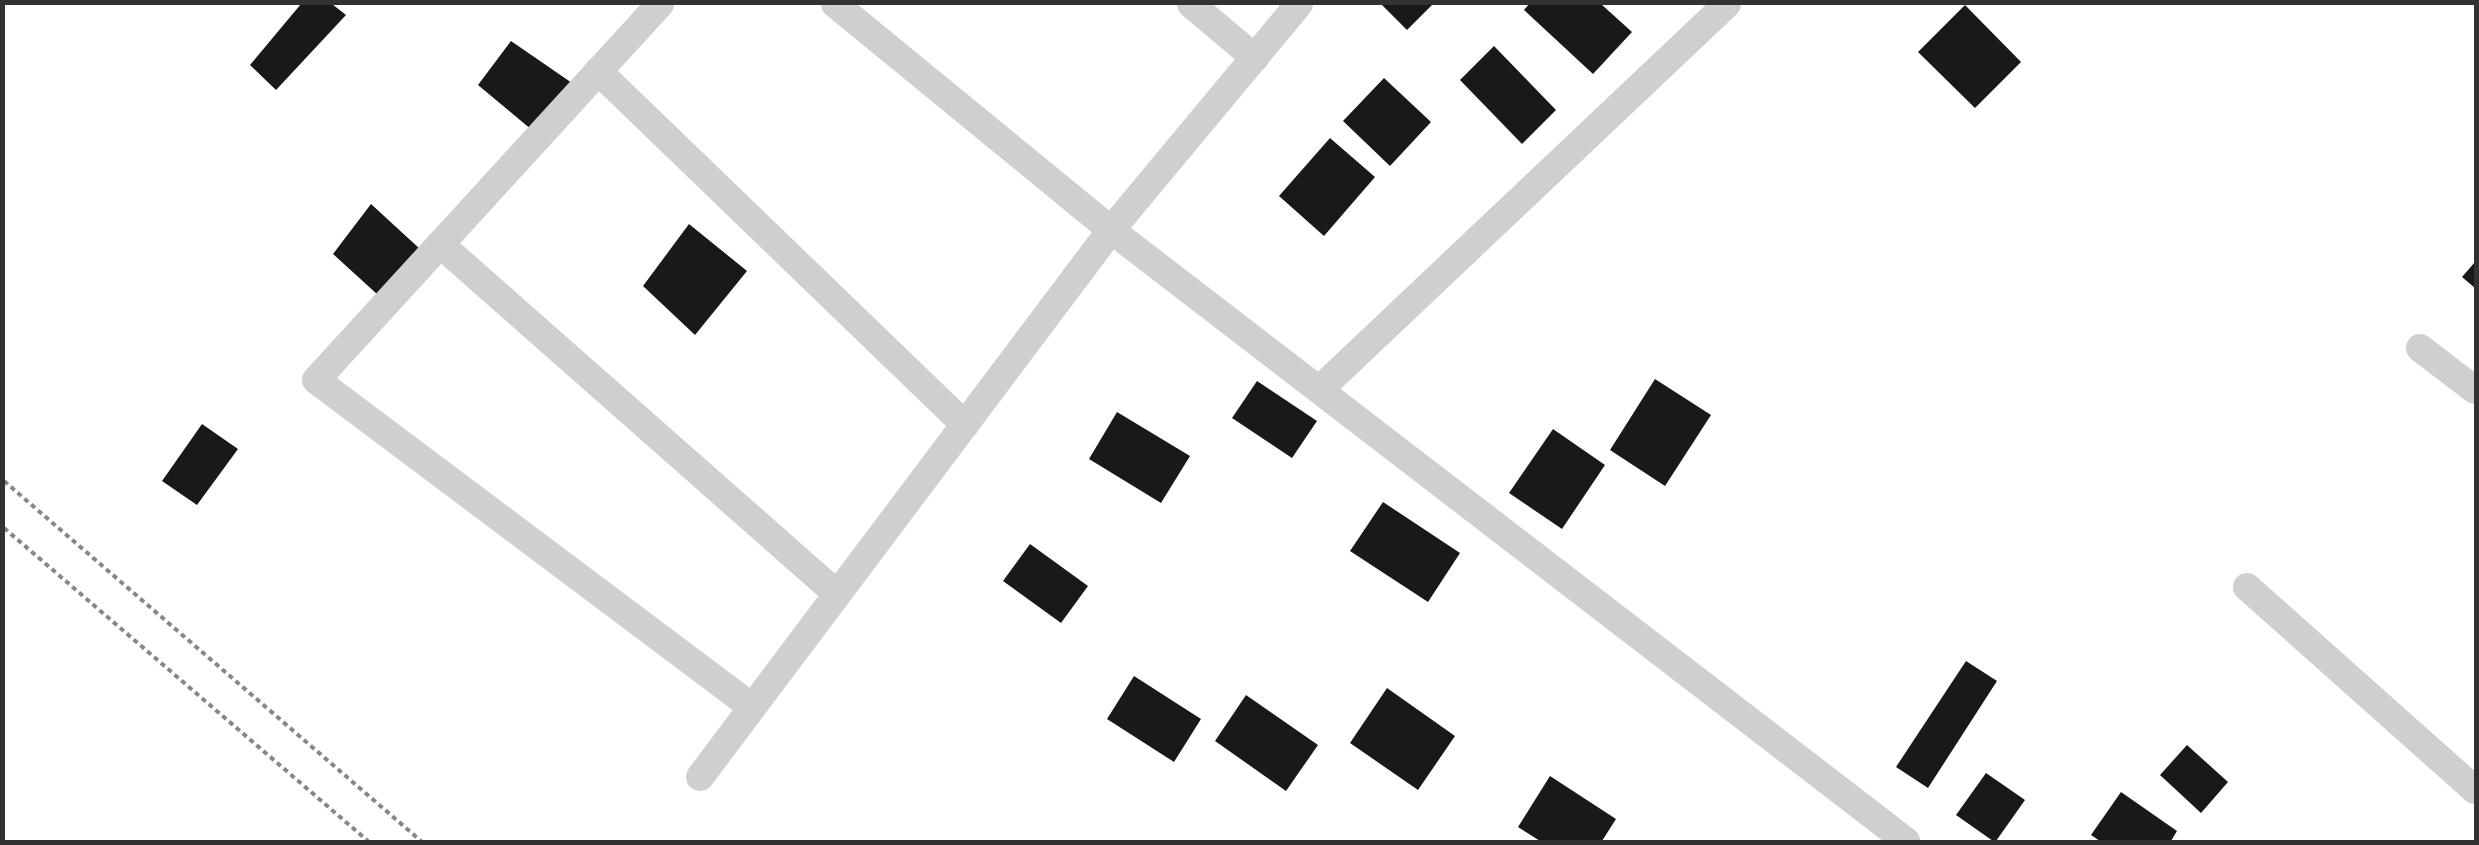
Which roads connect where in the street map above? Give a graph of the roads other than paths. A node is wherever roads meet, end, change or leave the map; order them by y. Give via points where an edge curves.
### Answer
1 (660, 4) edge
2 (835, 4) edge
3 (1192, 4) edge
4 (1299, 4) edge
5 (1728, 4) edge
6 (1254, 58) junction
7 (598, 72) junction
8 (1111, 230) junction
9 (440, 244) junction
10 (2420, 348) dead end
11 (1319, 390) junction
12 (2475, 390) edge
13 (964, 425) junction
14 (2248, 587) dead end
15 (837, 594) junction
16 (752, 708) junction
17 (700, 777) dead end
18 (2475, 790) edge
19 (1906, 841) edge

1 - 7 street
2 - 8 street
3 - 6 street
4 - 6 street
5 - 11 street
6 - 8 street
7 - 9 street
7 - 13 street
8 - 11 street
8 - 13 street
9 - 15 street
9 - 16 street via 316,380
10 - 12 street
11 - 19 street
13 - 15 street
14 - 18 street
15 - 16 street
16 - 17 street

